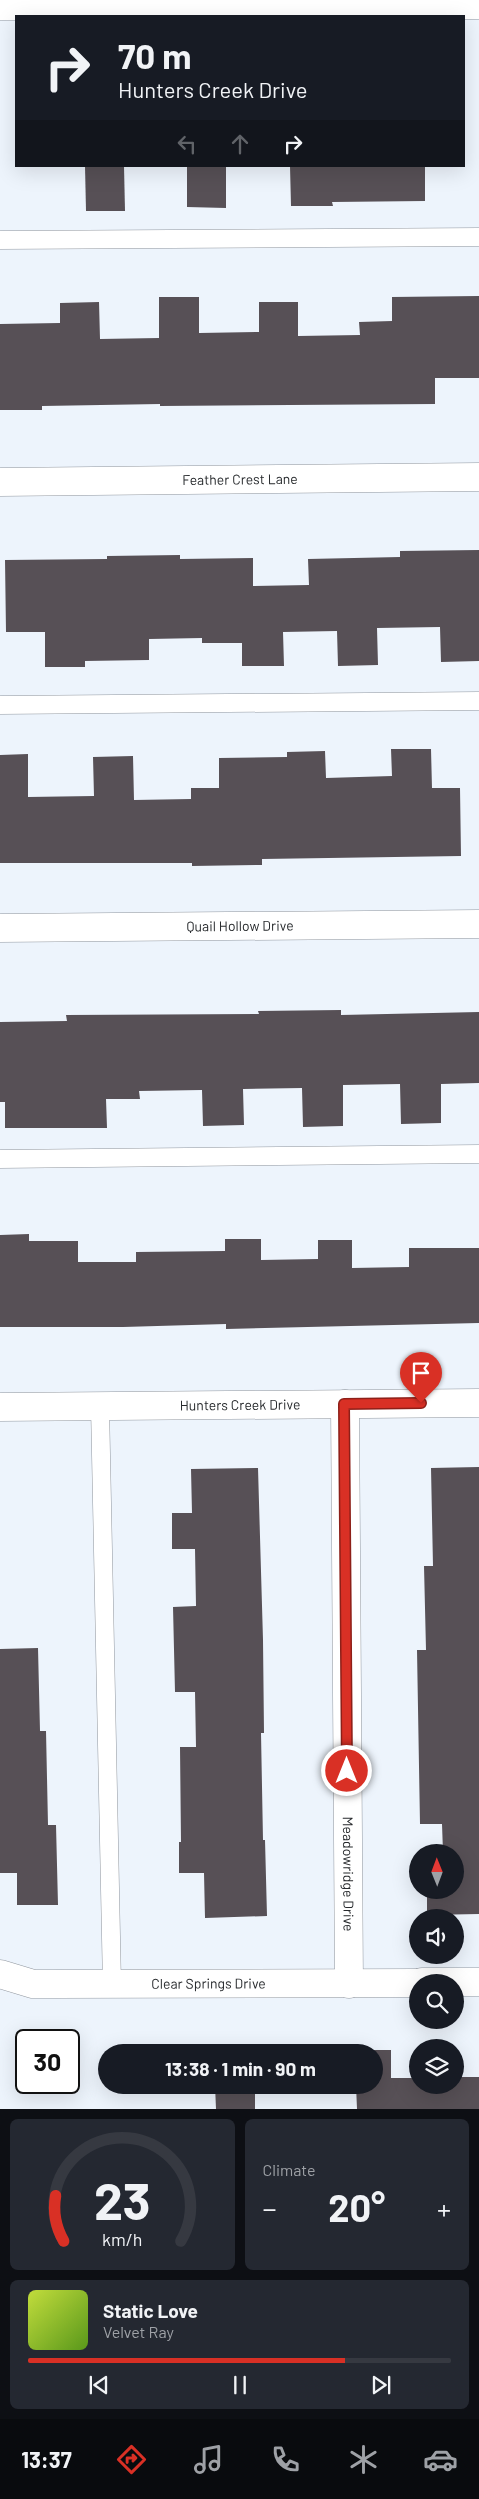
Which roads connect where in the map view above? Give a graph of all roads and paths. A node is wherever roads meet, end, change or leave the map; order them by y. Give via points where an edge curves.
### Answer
1 (479, 5) edge
2 (0, 6) edge
3 (479, 237) edge
4 (0, 240) edge
5 (479, 477) edge
6 (0, 482) edge
7 (479, 701) edge
8 (0, 705) edge
9 (479, 924) edge
10 (0, 928) edge
11 (479, 1154) edge
12 (0, 1158) edge
13 (479, 1403) edge
14 (344, 1404) junction
15 (0, 1406) edge
16 (100, 1406) junction
17 (0, 1974) edge
18 (464, 1982) edge
19 (479, 1982) edge
20 (409, 1983) edge
21 (348, 1984) junction
22 (112, 1985) junction

1 - 2 street
3 - 4 lane
5 - 6 street, Feather Crest Lane
7 - 8 lane
9 - 10 street, Quail Hollow Drive
11 - 12 lane
13 - 14 street, Hunters Creek Drive
14 - 16 street, Hunters Creek Drive
14 - 21 street, Meadowridge Drive
15 - 16 street, Hunters Creek Drive
16 - 22 lane
17 - 22 street, Clear Springs Drive via 33,1984
18 - 19 street
20 - 21 street, Clear Springs Drive
21 - 22 street, Clear Springs Drive

